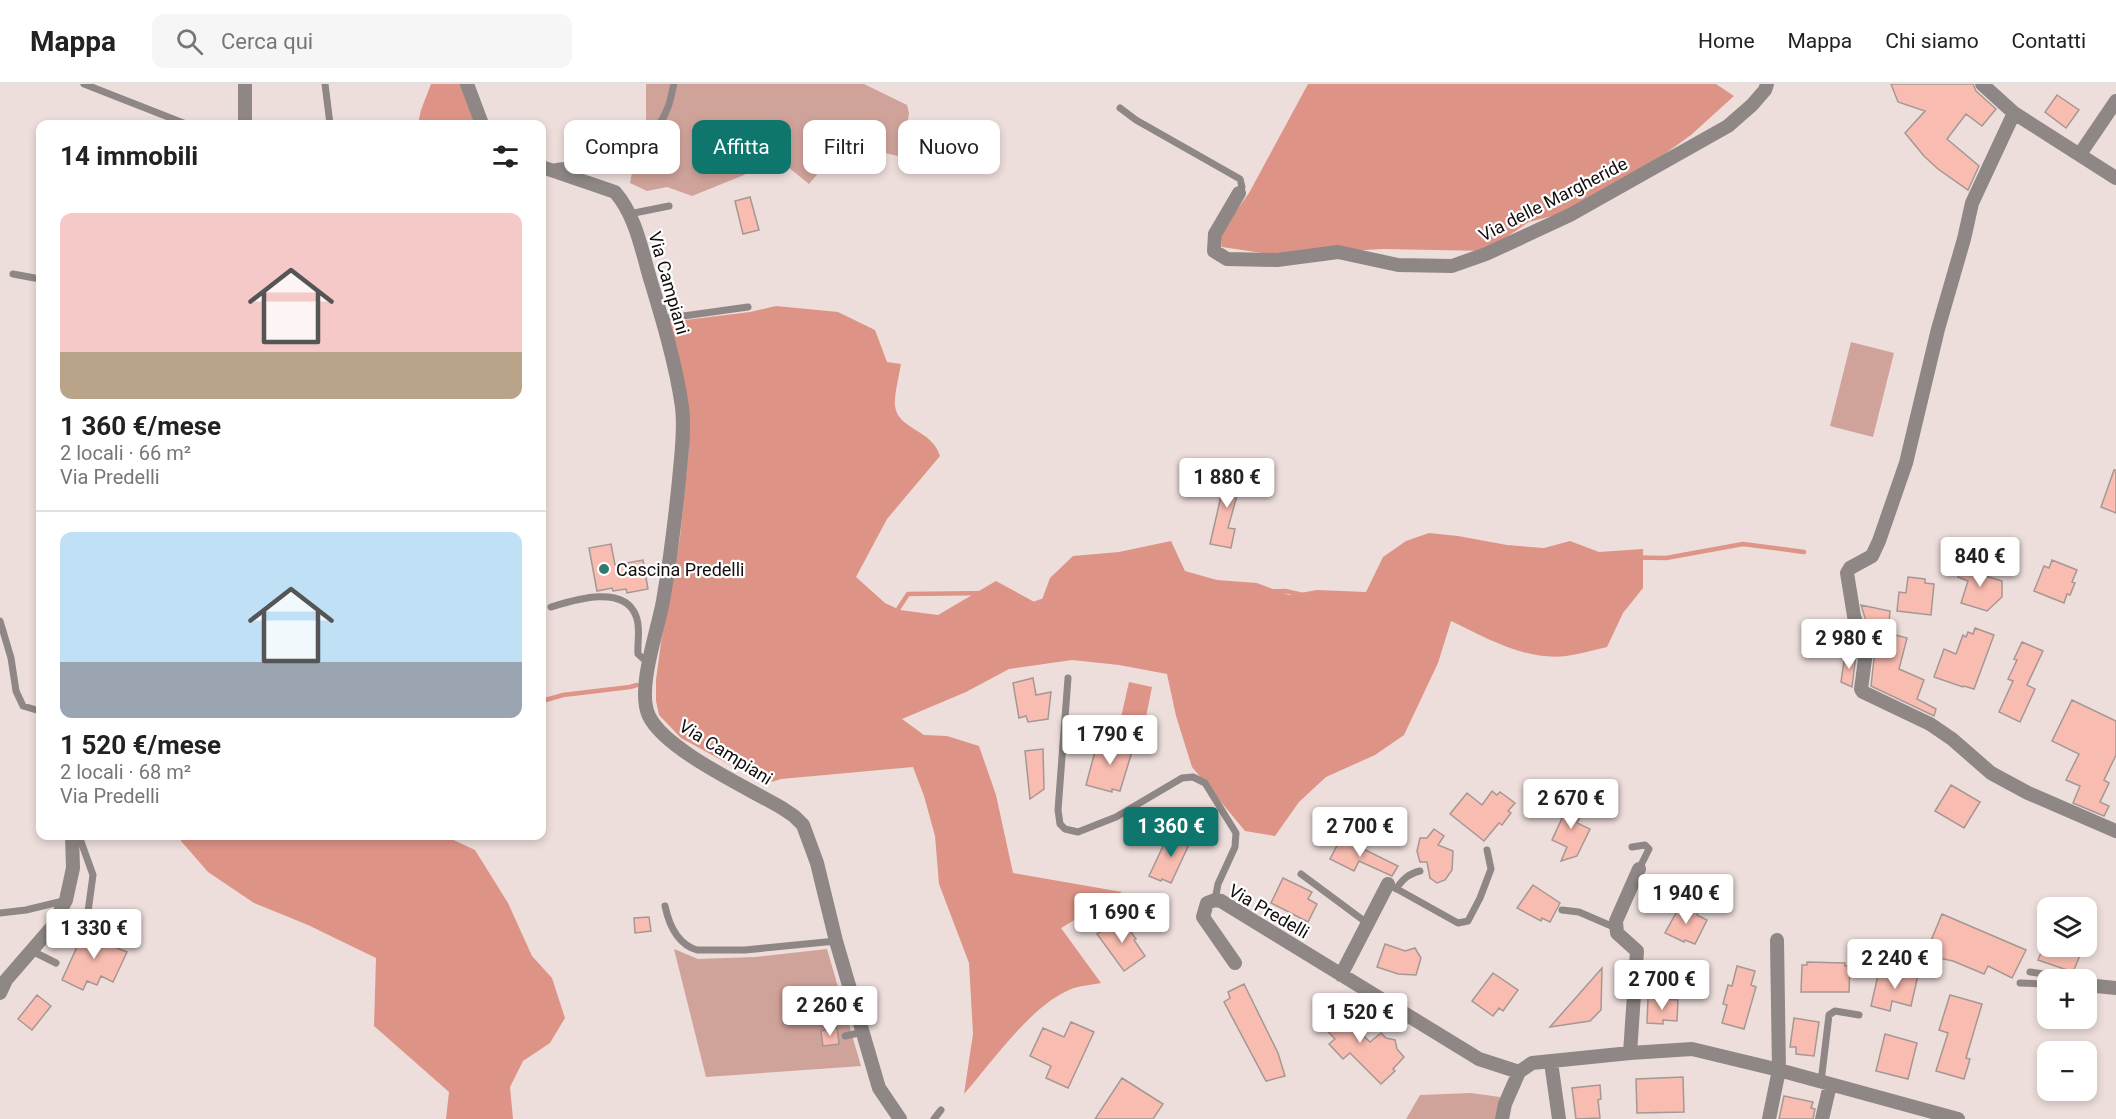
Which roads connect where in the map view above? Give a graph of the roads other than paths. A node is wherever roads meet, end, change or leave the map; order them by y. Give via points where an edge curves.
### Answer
1 (84, 84) edge
2 (245, 84) edge
3 (325, 84) edge
4 (467, 84) edge
5 (674, 84) edge
6 (1767, 84) edge
7 (1982, 84) edge
8 (2116, 100) edge
9 (1120, 108) dead end
10 (2014, 113) junction
11 (176, 120) edge
12 (245, 120) edge
13 (330, 120) edge
14 (480, 120) edge
15 (2080, 154) junction
16 (546, 168) edge
17 (546, 168) edge
18 (2116, 178) edge
19 (1239, 193) joint
20 (669, 206) dead end
21 (629, 214) junction
22 (13, 274) dead end
23 (36, 278) edge
24 (748, 307) dead end
25 (662, 319) junction
26 (551, 607) dead end
27 (0, 621) edge
28 (649, 664) junction
29 (1068, 678) dead end
30 (36, 710) edge
31 (1228, 819) junction
32 (1190, 831) dead end
33 (2116, 831) edge
34 (72, 840) edge
35 (80, 840) edge
36 (1632, 847) dead end
37 (1487, 850) dead end
38 (1640, 869) joint
39 (1420, 871) dead end
40 (1301, 874) dead end
41 (1392, 887) junction
42 (66, 900) junction
43 (1215, 900) junction
44 (665, 906) dead end
45 (1562, 910) dead end
46 (0, 913) edge
47 (87, 919) dead end
48 (1367, 923) junction
49 (1616, 928) junction
50 (1778, 940) dead end
51 (836, 941) junction
52 (32, 951) junction
53 (56, 963) dead end
54 (1235, 963) dead end
55 (2030, 972) dead end
56 (2037, 974) edge
57 (1341, 975) junction
58 (2037, 982) edge
59 (2020, 983) dead end
60 (2097, 986) edge
61 (2116, 988) edge
62 (0, 993) edge
63 (1859, 1015) dead end
64 (863, 1032) junction
65 (845, 1035) dead end
66 (1630, 1053) junction
67 (1551, 1062) junction
68 (1779, 1070) junction
69 (1519, 1071) junction
70 (1826, 1084) junction
71 (941, 1110) dead end
72 (1913, 1113) edge
73 (900, 1119) edge
74 (934, 1119) edge
75 (1502, 1119) edge
76 (1559, 1119) edge
77 (1769, 1119) edge
78 (1822, 1119) edge
79 (1959, 1119) edge

1 - 11 lane
2 - 12 street
3 - 13 lane
4 - 14 street
5 - 16 lane via 668,108 656,129 620,162
6 - 19 street, Via delle Margheride via 1752,105 1728,126 1570,215 1452,266 1398,265 1338,252 1277,260 1227,259 1214,251 1215,234
7 - 10 street
8 - 15 street
9 - 19 lane via 1240,179
10 - 15 street
10 - 33 street via 1972,203 1906,463 1879,541 1872,556 1847,573 1854,616 1866,652 1861,689 1930,724 1991,773
15 - 18 street
17 - 21 street, Via Campiani via 615,192
20 - 21 lane
21 - 25 street, Via Campiani
22 - 23 lane
24 - 25 lane
25 - 28 street, Via Campiani via 682,408 682,445 675,526
26 - 28 lane via 584,597 614,598 630,606 638,624 638,654
27 - 30 lane via 16,691 23,706
28 - 51 street, Via Campiani via 644,700 648,716 659,732 795,816 803,825 817,863
29 - 31 lane via 1058,810 1065,829 1078,832 1116,817 1182,778 1193,777 1209,788
31 - 32 lane via 1198,823
31 - 43 lane via 1236,833 1235,847
34 - 42 street via 73,868
35 - 47 lane via 93,875
36 - 38 lane via 1645,845 1649,849
37 - 41 lane via 1491,869 1468,921 1458,923
38 - 49 street
39 - 41 lane
40 - 48 lane
41 - 48 street
42 - 46 lane
42 - 52 street via 52,927
43 - 54 street, Via Predelli via 1207,903 1203,917
43 - 57 street, Via Predelli
44 - 51 lane via 678,938 697,950 744,950
45 - 49 lane via 1579,912
48 - 57 street
49 - 66 street via 1637,951
50 - 68 street
51 - 64 street, Via Campiani
52 - 53 lane
52 - 62 street via 6,980
55 - 56 lane
57 - 69 street, Via Predelli via 1479,1059
58 - 59 lane
60 - 61 street
63 - 70 lane via 1835,1011 1829,1015
64 - 65 lane
64 - 73 street, Via Campiani via 879,1088
66 - 67 street
66 - 68 street via 1692,1049
67 - 69 street via 1532,1063
67 - 76 street
68 - 70 street
68 - 77 street
69 - 75 street
70 - 72 street
70 - 78 street
71 - 74 lane
72 - 79 street

